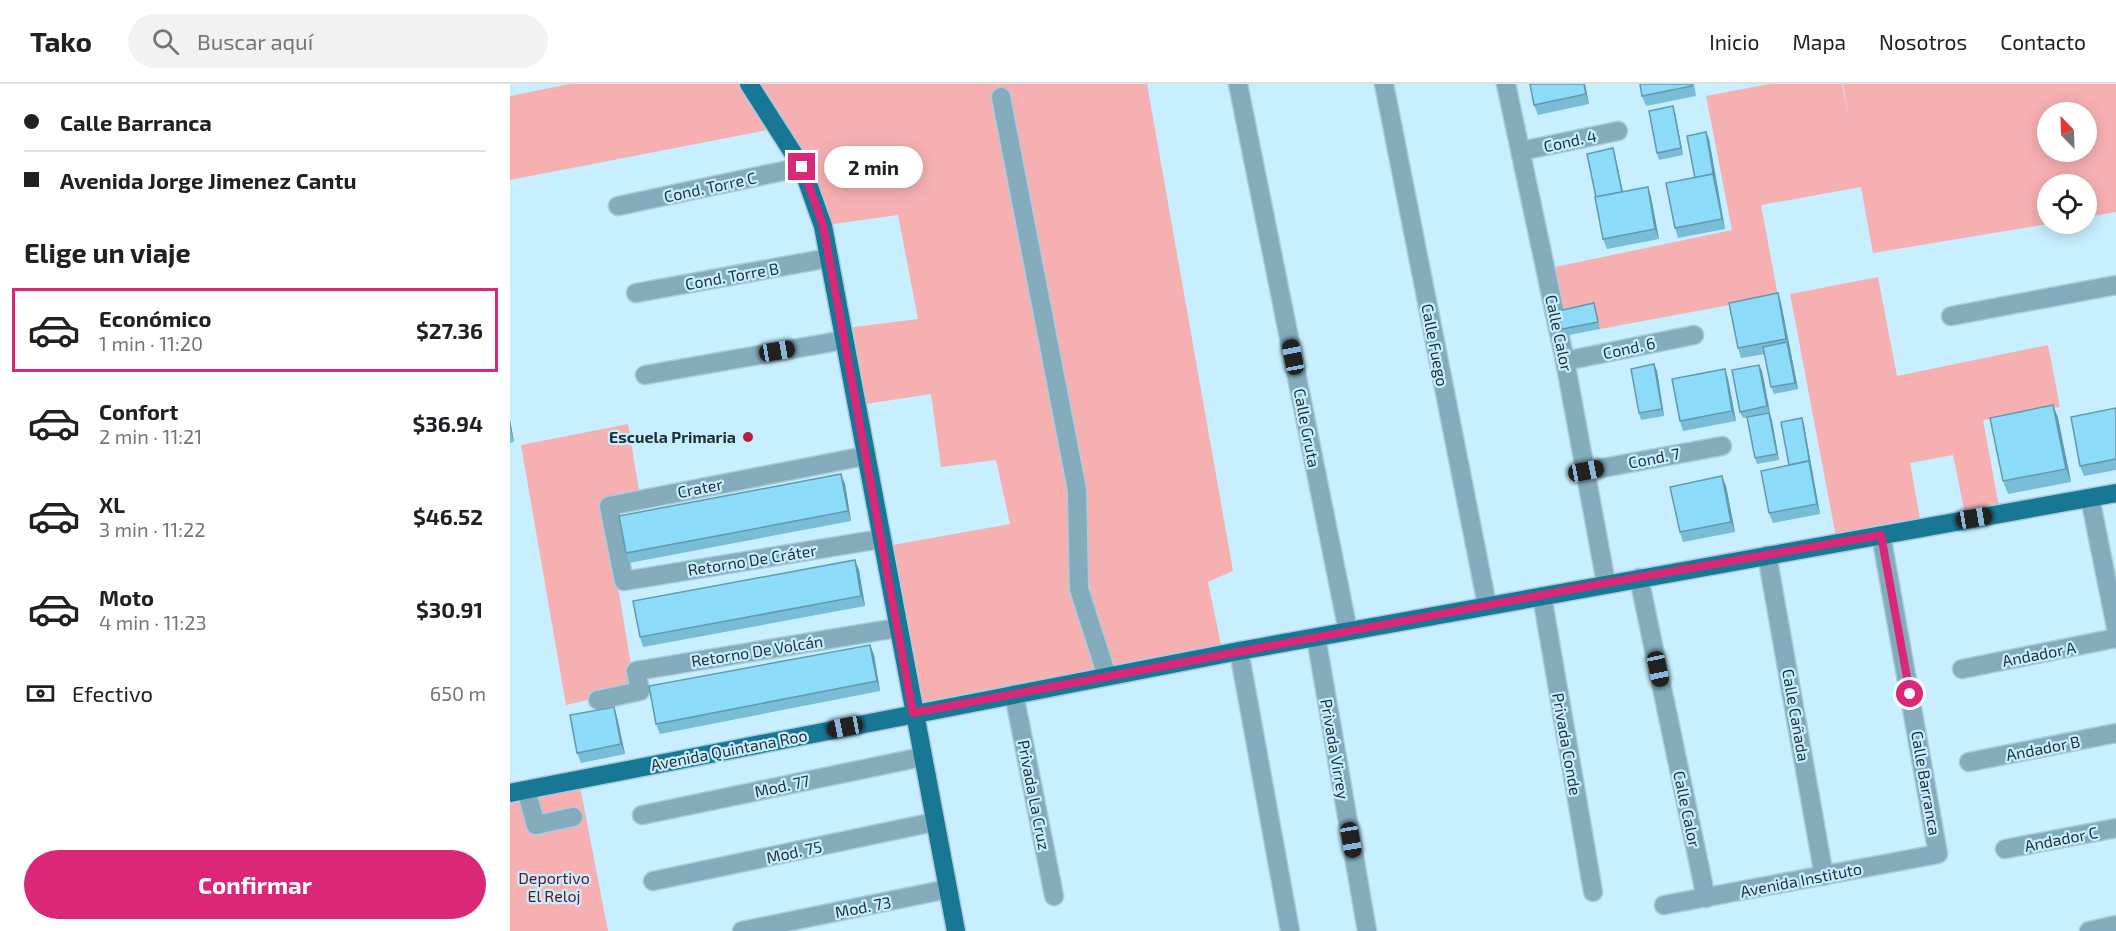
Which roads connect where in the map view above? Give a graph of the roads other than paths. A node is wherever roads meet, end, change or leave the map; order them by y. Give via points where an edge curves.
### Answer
1 (749, 84) edge
2 (1239, 84) edge
3 (1384, 84) edge
4 (1506, 84) edge
5 (1000, 97) dead end
6 (1618, 131) dead end
7 (1521, 151) junction
8 (802, 167) junction
9 (618, 206) dead end
10 (829, 258) junction
11 (2116, 285) edge
12 (636, 293) dead end
13 (1952, 316) dead end
14 (1694, 335) dead end
15 (844, 340) junction
16 (1565, 362) junction
17 (645, 375) dead end
18 (1722, 446) dead end
19 (865, 456) junction
20 (1586, 471) junction
21 (2116, 493) edge
22 (2090, 498) junction
23 (1881, 535) junction
24 (881, 539) junction
25 (1767, 555) junction
26 (1640, 578) junction
27 (624, 580) joint
28 (1606, 583) junction
29 (1542, 596) junction
30 (1487, 605) junction
31 (2116, 627) edge
32 (897, 628) junction
33 (1348, 631) junction
34 (1316, 637) junction
35 (2116, 638) edge
36 (1239, 651) junction
37 (1962, 669) dead end
38 (1107, 676) junction
39 (1014, 694) junction
40 (598, 700) dead end
41 (913, 713) junction
42 (2116, 734) edge
43 (922, 757) junction
44 (1969, 762) dead end
45 (518, 792) edge
46 (642, 815) dead end
47 (573, 817) dead end
48 (934, 822) junction
49 (2116, 828) edge
50 (2006, 849) dead end
51 (1938, 854) joint
52 (1824, 876) junction
53 (653, 882) dead end
54 (948, 889) junction
55 (1593, 892) dead end
56 (1054, 896) dead end
57 (1706, 898) junction
58 (1664, 905) dead end
59 (2116, 925) edge
60 (742, 931) edge
61 (956, 931) edge
62 (1290, 931) edge
63 (1367, 931) edge
64 (2089, 931) edge

1 - 8 main road
2 - 33 street, Calle Gruta
3 - 30 street, Calle Fuego
4 - 7 street, Calle Calor
5 - 38 street via 1077,490 1079,589
6 - 7 street, Cond. 4
7 - 16 street, Calle Calor
8 - 9 street, Cond. Torre C
8 - 10 main road via 819,209
10 - 12 street, Cond. Torre B
10 - 15 main road
11 - 13 street
14 - 16 street, Cond. 6
15 - 17 street
15 - 19 main road
16 - 20 street, Calle Calor
18 - 20 street, Cond. 7
19 - 24 main road
19 - 27 street, Crater via 609,506
20 - 28 street, Calle Calor
21 - 22 main road, Avenida Quintana Roo
22 - 23 main road, Avenida Quintana Roo
22 - 31 street
23 - 25 main road, Avenida Quintana Roo
23 - 51 street, Calle Barranca
24 - 27 street, Retorno De Cráter
24 - 32 main road
25 - 26 main road, Avenida Quintana Roo
25 - 52 street, Calle Cañada
26 - 28 main road, Avenida Quintana Roo
26 - 57 street, Calle Calor
28 - 29 main road, Avenida Quintana Roo
29 - 30 main road, Avenida Quintana Roo
29 - 55 street, Privada Conde
30 - 33 main road, Avenida Quintana Roo
32 - 40 street, Retorno De Volcán via 636,671 640,691
32 - 41 main road
33 - 34 main road, Avenida Quintana Roo
34 - 36 main road, Avenida Quintana Roo
34 - 63 street, Privada Virrey
35 - 37 street, Andador A
36 - 38 main road, Avenida Quintana Roo
36 - 62 street
38 - 39 main road, Avenida Quintana Roo
39 - 41 main road, Avenida Quintana Roo
39 - 56 street, Privada La Cruz
41 - 43 main road
41 - 45 main road, Avenida Quintana Roo
42 - 44 street, Andador B
43 - 46 street, Mod. 77
43 - 48 main road
45 - 47 street via 536,825
48 - 53 street, Mod. 75
48 - 54 main road
49 - 50 street, Andador C
51 - 52 street, Avenida Instituto
52 - 57 street, Avenida Instituto
54 - 60 street, Mod. 73
54 - 61 main road
57 - 58 street, Avenida Instituto
59 - 64 street

